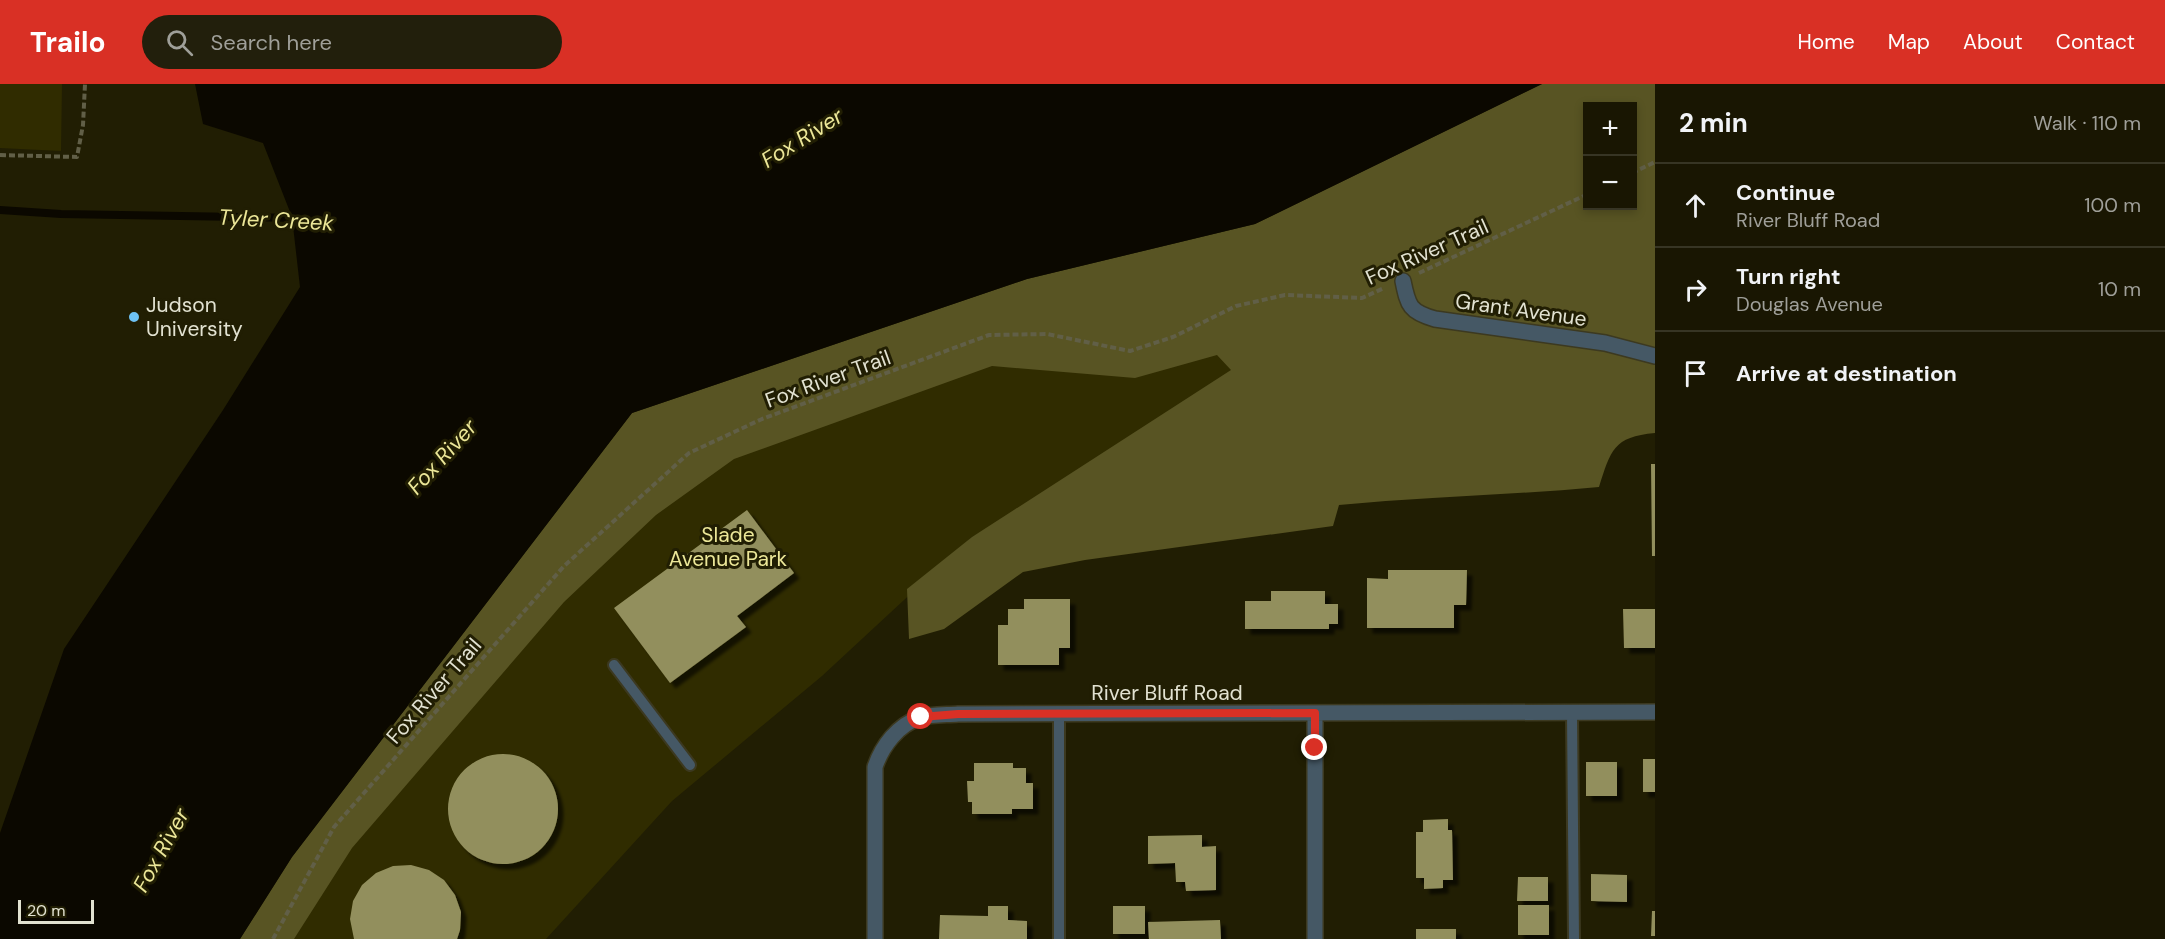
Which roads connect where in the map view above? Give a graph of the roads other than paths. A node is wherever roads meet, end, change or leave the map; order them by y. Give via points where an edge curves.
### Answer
1 (1403, 281) road end
2 (1655, 356) edge
3 (614, 664) dead end
4 (1572, 712) junction
5 (1655, 712) edge
6 (1315, 713) junction
7 (1059, 714) junction
8 (690, 765) dead end
9 (874, 939) edge
10 (1059, 939) edge
11 (1315, 939) edge
12 (1574, 939) edge

1 - 2 street, Grant Avenue via 1408,303 1418,314 1605,343
3 - 8 lane
4 - 5 street, River Bluff Road
4 - 6 street, River Bluff Road
4 - 12 lane
6 - 7 street, River Bluff Road
6 - 11 street
7 - 9 street, River Bluff Road via 932,715 909,722 890,739 878,758 874,781
7 - 10 lane

